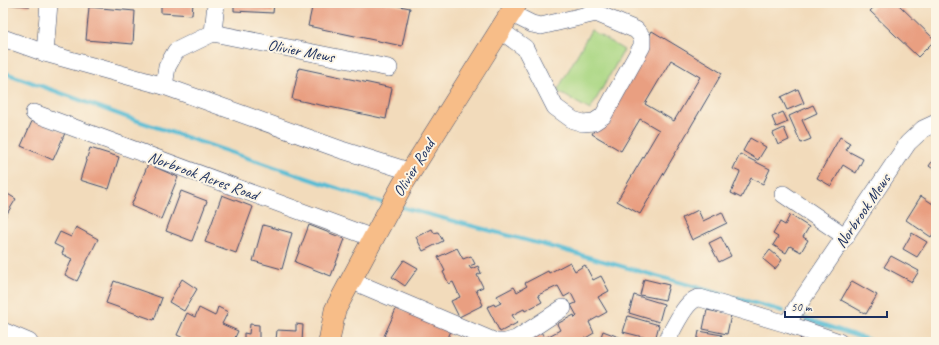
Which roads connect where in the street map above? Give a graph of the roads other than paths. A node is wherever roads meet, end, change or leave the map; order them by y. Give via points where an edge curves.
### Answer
1 (49, 3) edge
2 (216, 3) edge
3 (509, 15) edge
4 (541, 26) junction
5 (213, 33) junction
6 (3, 38) edge
7 (525, 48) junction
8 (45, 54) junction
9 (390, 68) dead end
10 (164, 86) junction
11 (34, 113) dead end
12 (936, 123) edge
13 (407, 178) junction
14 (783, 194) dead end
15 (376, 232) junction
16 (846, 237) junction
17 (350, 280) junction
18 (563, 308) dead end
19 (787, 324) junction
20 (3, 331) edge
21 (29, 342) edge
22 (329, 342) edge
23 (501, 342) edge
24 (506, 342) edge
25 (666, 342) edge
26 (839, 342) edge

1 - 8 street
2 - 5 street
3 - 4 street
3 - 7 street
3 - 13 main road, Olivier Road
4 - 7 street
4 - 7 street via 596,13 636,30 642,37 642,46 603,116 594,122 583,123 573,120 555,107
5 - 9 street, Olivier Mews
5 - 10 street via 176,51 167,67
6 - 8 street
8 - 10 street
10 - 13 street via 342,150
11 - 15 street, Norbrook Acres Road
12 - 16 street, Norbrook Mews via 923,129 908,143
13 - 15 main road, Olivier Road
14 - 16 street
15 - 17 main road, Olivier Road
16 - 19 street, Norbrook Mews
17 - 22 main road, Olivier Road via 334,310
17 - 23 street
18 - 24 street via 516,339
19 - 25 street via 696,298 688,304
19 - 26 street
20 - 21 street

